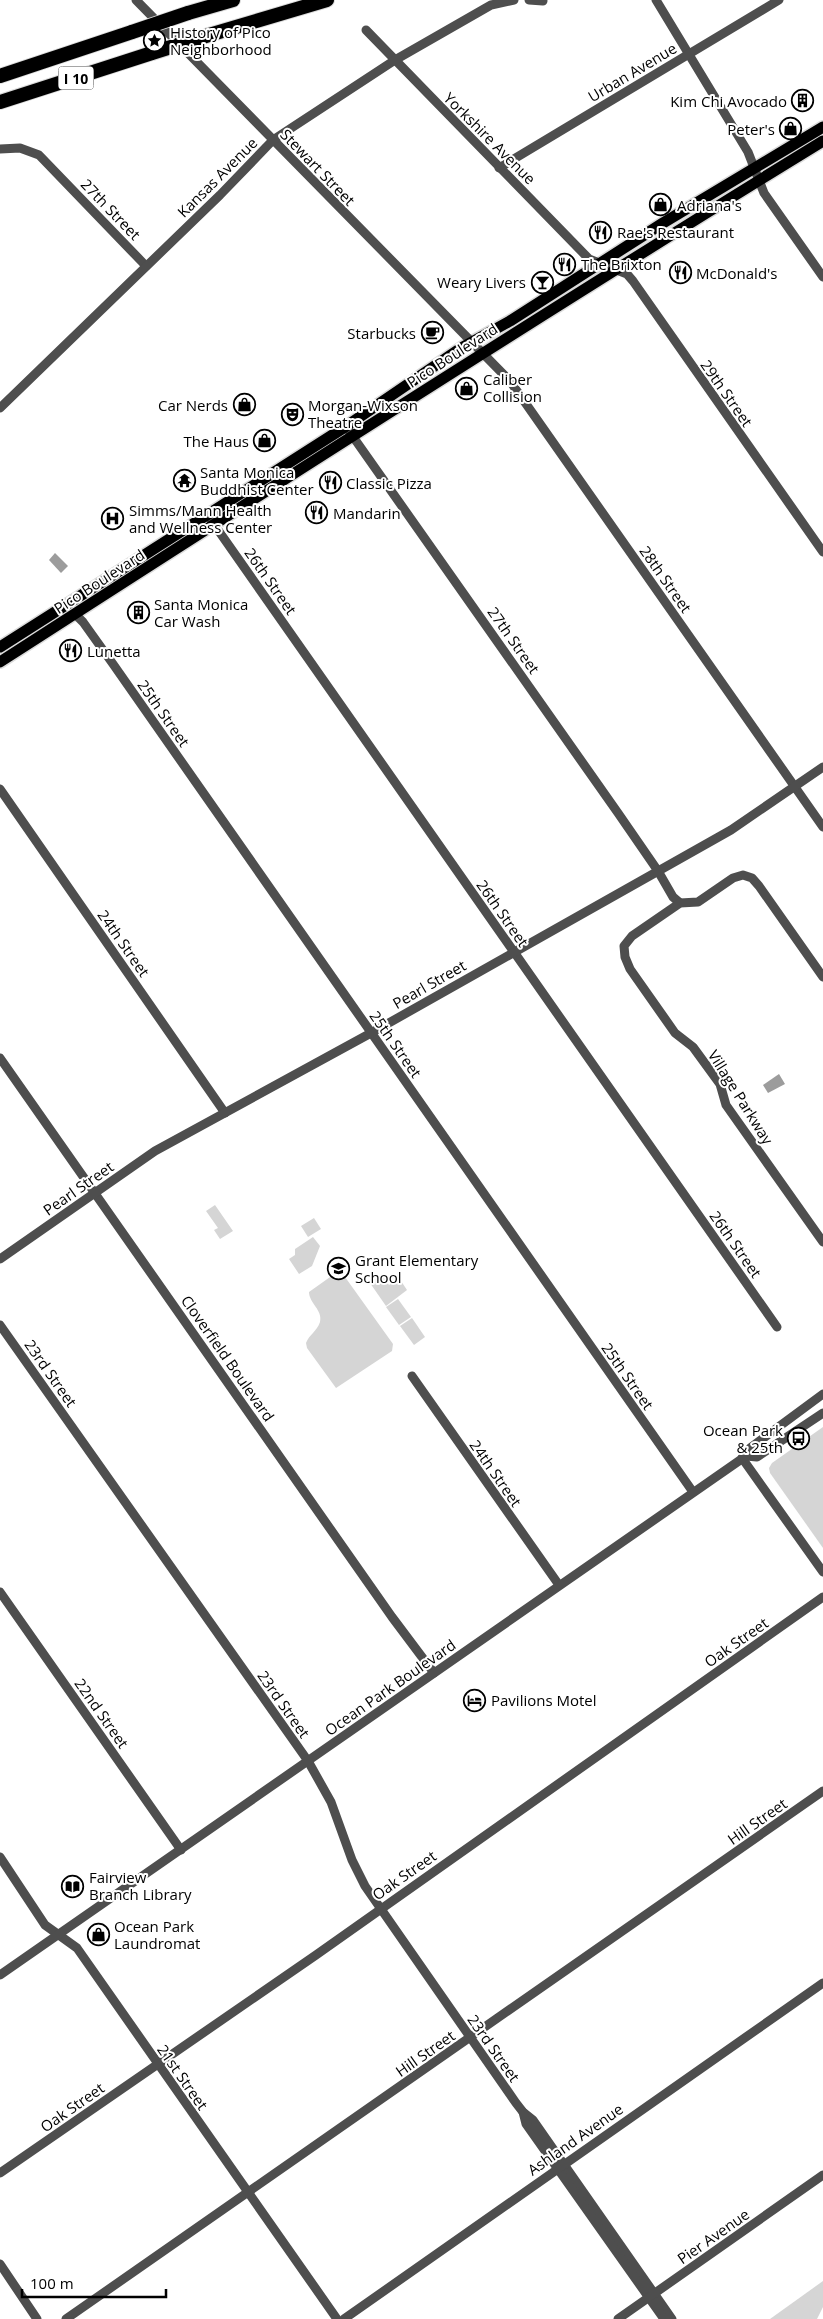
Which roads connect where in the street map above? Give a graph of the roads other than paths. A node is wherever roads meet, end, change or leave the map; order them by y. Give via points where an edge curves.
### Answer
1 (136, 0) edge
2 (233, 0) edge
3 (327, 0) edge
4 (514, 0) edge
5 (529, 0) edge
6 (656, 0) edge
7 (779, 0) edge
8 (543, 1) edge
9 (366, 30) dead end
10 (689, 54) junction
11 (395, 60) junction
12 (0, 76) edge
13 (0, 102) edge
14 (823, 127) edge
15 (273, 140) junction
16 (823, 141) edge
17 (0, 149) edge
18 (499, 168) junction
19 (754, 168) junction
20 (759, 180) junction
21 (598, 264) junction
22 (146, 266) junction
23 (613, 270) junction
24 (823, 277) edge
25 (470, 342) junction
26 (480, 353) junction
27 (0, 408) edge
28 (345, 426) junction
29 (353, 437) junction
30 (206, 514) junction
31 (214, 525) junction
32 (823, 552) edge
33 (133, 570) junction
34 (62, 608) junction
35 (75, 614) junction
36 (0, 647) edge
37 (0, 662) edge
38 (823, 766) edge
39 (794, 786) junction
40 (0, 789) edge
41 (823, 827) edge
42 (658, 871) junction
43 (680, 903) junction
44 (514, 952) junction
45 (823, 978) edge
46 (371, 1033) junction
47 (0, 1058) edge
48 (225, 1113) junction
49 (95, 1193) junction
50 (823, 1242) edge
51 (0, 1259) edge
52 (0, 1325) edge
53 (777, 1327) dead end
54 (412, 1376) dead end
55 (823, 1394) edge
56 (823, 1413) edge
57 (744, 1457) junction
58 (693, 1492) junction
59 (823, 1572) edge
60 (559, 1585) junction
61 (0, 1592) edge
62 (823, 1598) edge
63 (434, 1673) junction
64 (308, 1761) junction
65 (823, 1791) edge
66 (180, 1850) junction
67 (0, 1857) edge
68 (380, 1909) junction
69 (58, 1934) junction
70 (0, 1975) edge
71 (823, 1982) edge
72 (470, 2038) junction
73 (157, 2064) junction
74 (561, 2166) junction
75 (0, 2173) edge
76 (823, 2175) edge
77 (249, 2193) junction
78 (0, 2264) edge
79 (652, 2295) junction
80 (37, 2319) edge
81 (66, 2319) edge
82 (337, 2319) edge
83 (344, 2319) edge
84 (618, 2319) edge
85 (664, 2319) edge
86 (672, 2319) edge

1 - 15 street, Stewart Street
2 - 12 highway, I 10, bridge
3 - 13 highway, I 10, bridge
4 - 11 street, Kansas Avenue via 491,5
5 - 8 street
6 - 10 street
7 - 10 street, Urban Avenue
9 - 11 street, Yorkshire Avenue
10 - 18 street, Urban Avenue
10 - 19 street via 748,152
11 - 15 street, Kansas Avenue
11 - 18 street, Yorkshire Avenue
14 - 19 main road, Pico Boulevard
15 - 22 street, Kansas Avenue
15 - 25 street, Stewart Street
16 - 20 main road, Pico Boulevard
17 - 22 street, 27th Street via 20,148 39,155
18 - 21 street, Yorkshire Avenue via 589,259
19 - 20 street
19 - 21 main road, Pico Boulevard
20 - 23 main road, Pico Boulevard
20 - 24 street via 764,193
21 - 23 street, 29th Street
21 - 25 main road, Pico Boulevard via 510,321
22 - 27 street, Kansas Avenue
23 - 26 main road, Pico Boulevard
23 - 32 street, 29th Street via 627,274 633,281
25 - 26 street, Stewart Street
25 - 28 main road, Pico Boulevard
26 - 29 main road, Pico Boulevard
26 - 39 street, 28th Street via 510,381
28 - 29 street, 27th Street
28 - 30 main road, Pico Boulevard
29 - 31 main road, Pico Boulevard
29 - 42 street, 27th Street
30 - 31 street, 26th Street
30 - 33 main road, Pico Boulevard
31 - 33 main road, Pico Boulevard
31 - 44 street, 26th Street
33 - 34 main road, Pico Boulevard
33 - 35 main road, Pico Boulevard
34 - 35 main road
34 - 36 main road, Pico Boulevard
35 - 37 main road, Pico Boulevard
35 - 46 street, 25th Street
38 - 39 street, Pearl Street
39 - 41 street, 28th Street
39 - 42 street, Pearl Street via 731,830
40 - 48 street, 24th Street
42 - 43 street, 27th Street
42 - 44 street, Pearl Street
43 - 45 street, Village Parkway via 698,902 733,878 743,875 752,878
43 - 50 street, Village Parkway via 632,936 624,946 630,969 675,1033 693,1047 720,1084 726,1105
44 - 46 street, Pearl Street
44 - 53 street, 26th Street
46 - 48 street, Pearl Street
46 - 58 street, 25th Street
47 - 49 street, Cloverfield Boulevard
48 - 49 street, Pearl Street via 155,1151
49 - 51 street, Pearl Street
49 - 63 street, Cloverfield Boulevard
52 - 64 street, 23rd Street
54 - 60 street, 24th Street
55 - 57 street, Ocean Park Boulevard via 750,1448
56 - 57 street, Ocean Park Boulevard via 757,1457
57 - 58 street, Ocean Park Boulevard
57 - 59 street
58 - 60 street, Ocean Park Boulevard
60 - 63 street, Ocean Park Boulevard
61 - 66 street, 22nd Street
62 - 68 street, Oak Street
63 - 64 street, Ocean Park Boulevard
64 - 66 street, Ocean Park Boulevard
64 - 68 street, 23rd Street via 331,1802 358,1874
65 - 72 street, Hill Street
66 - 69 street, Ocean Park Boulevard
67 - 69 street, 21st Street via 45,1925
68 - 72 street, 23rd Street
68 - 73 street, Oak Street
69 - 70 street, Ocean Park Boulevard
69 - 73 street, 21st Street via 77,1948
71 - 74 street, Ashland Avenue
72 - 74 street, 23rd Street via 523,2112 526,2124
72 - 77 street, Hill Street
73 - 75 street, Oak Street
73 - 77 street, 21st Street
74 - 79 street, 23rd Street
74 - 83 street, Ashland Avenue
76 - 79 street, Pier Avenue
77 - 81 street, Hill Street
77 - 82 street, 21st Street
78 - 80 street
79 - 84 street, Pier Avenue
79 - 85 street, 23rd Street
79 - 86 street, 23rd Street

